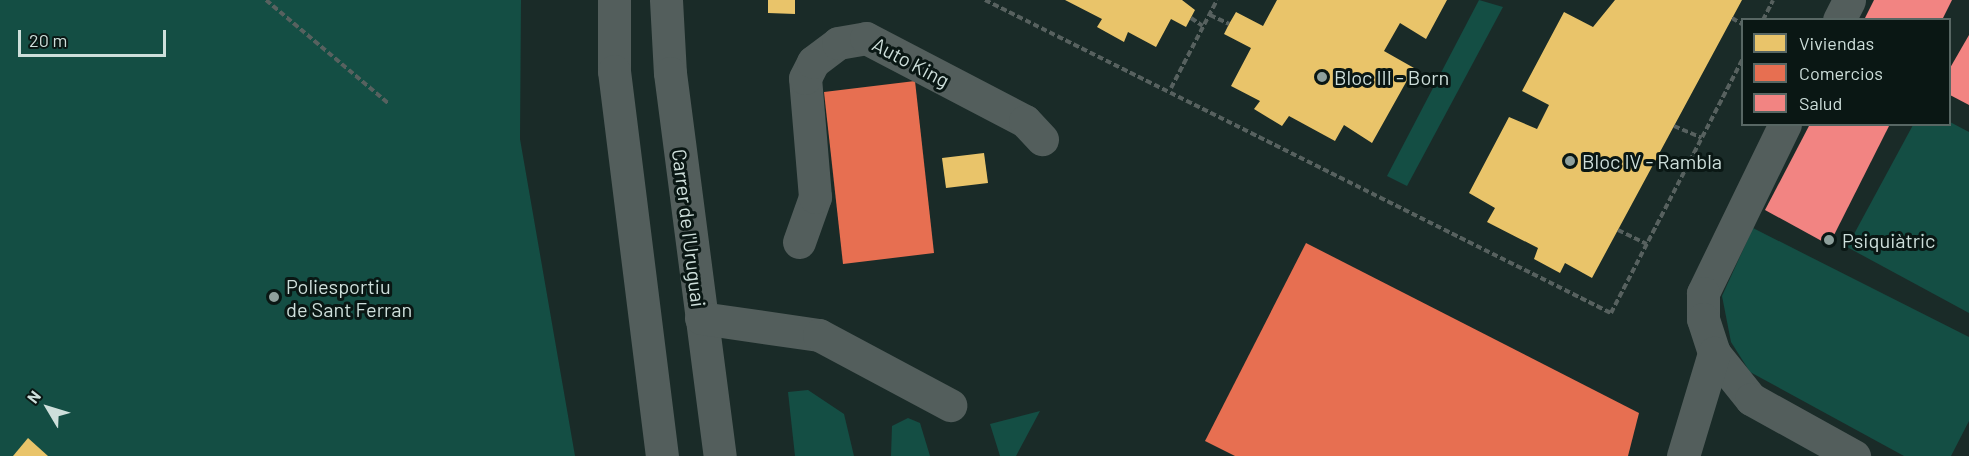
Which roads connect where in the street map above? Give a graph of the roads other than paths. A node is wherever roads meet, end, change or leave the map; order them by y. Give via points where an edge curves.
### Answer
1 (614, 0) edge
2 (666, 0) edge
3 (1849, 0) edge
4 (1840, 18) edge
5 (1784, 126) edge
6 (1042, 139) dead end
7 (799, 242) dead end
8 (701, 318) junction
9 (1714, 353) junction
10 (950, 405) dead end
11 (662, 456) edge
12 (720, 456) edge
13 (1683, 456) edge
14 (1854, 456) edge

1 - 11 street via 614,70
2 - 8 street, Carrer de l'Uruguai
3 - 4 street
5 - 9 street via 1703,293
6 - 7 street, Auto King via 1025,121 866,38 838,43 813,62 805,78 815,197
8 - 10 street via 819,335
8 - 12 street, Carrer de l'Uruguai
9 - 13 street
9 - 14 street via 1751,399

